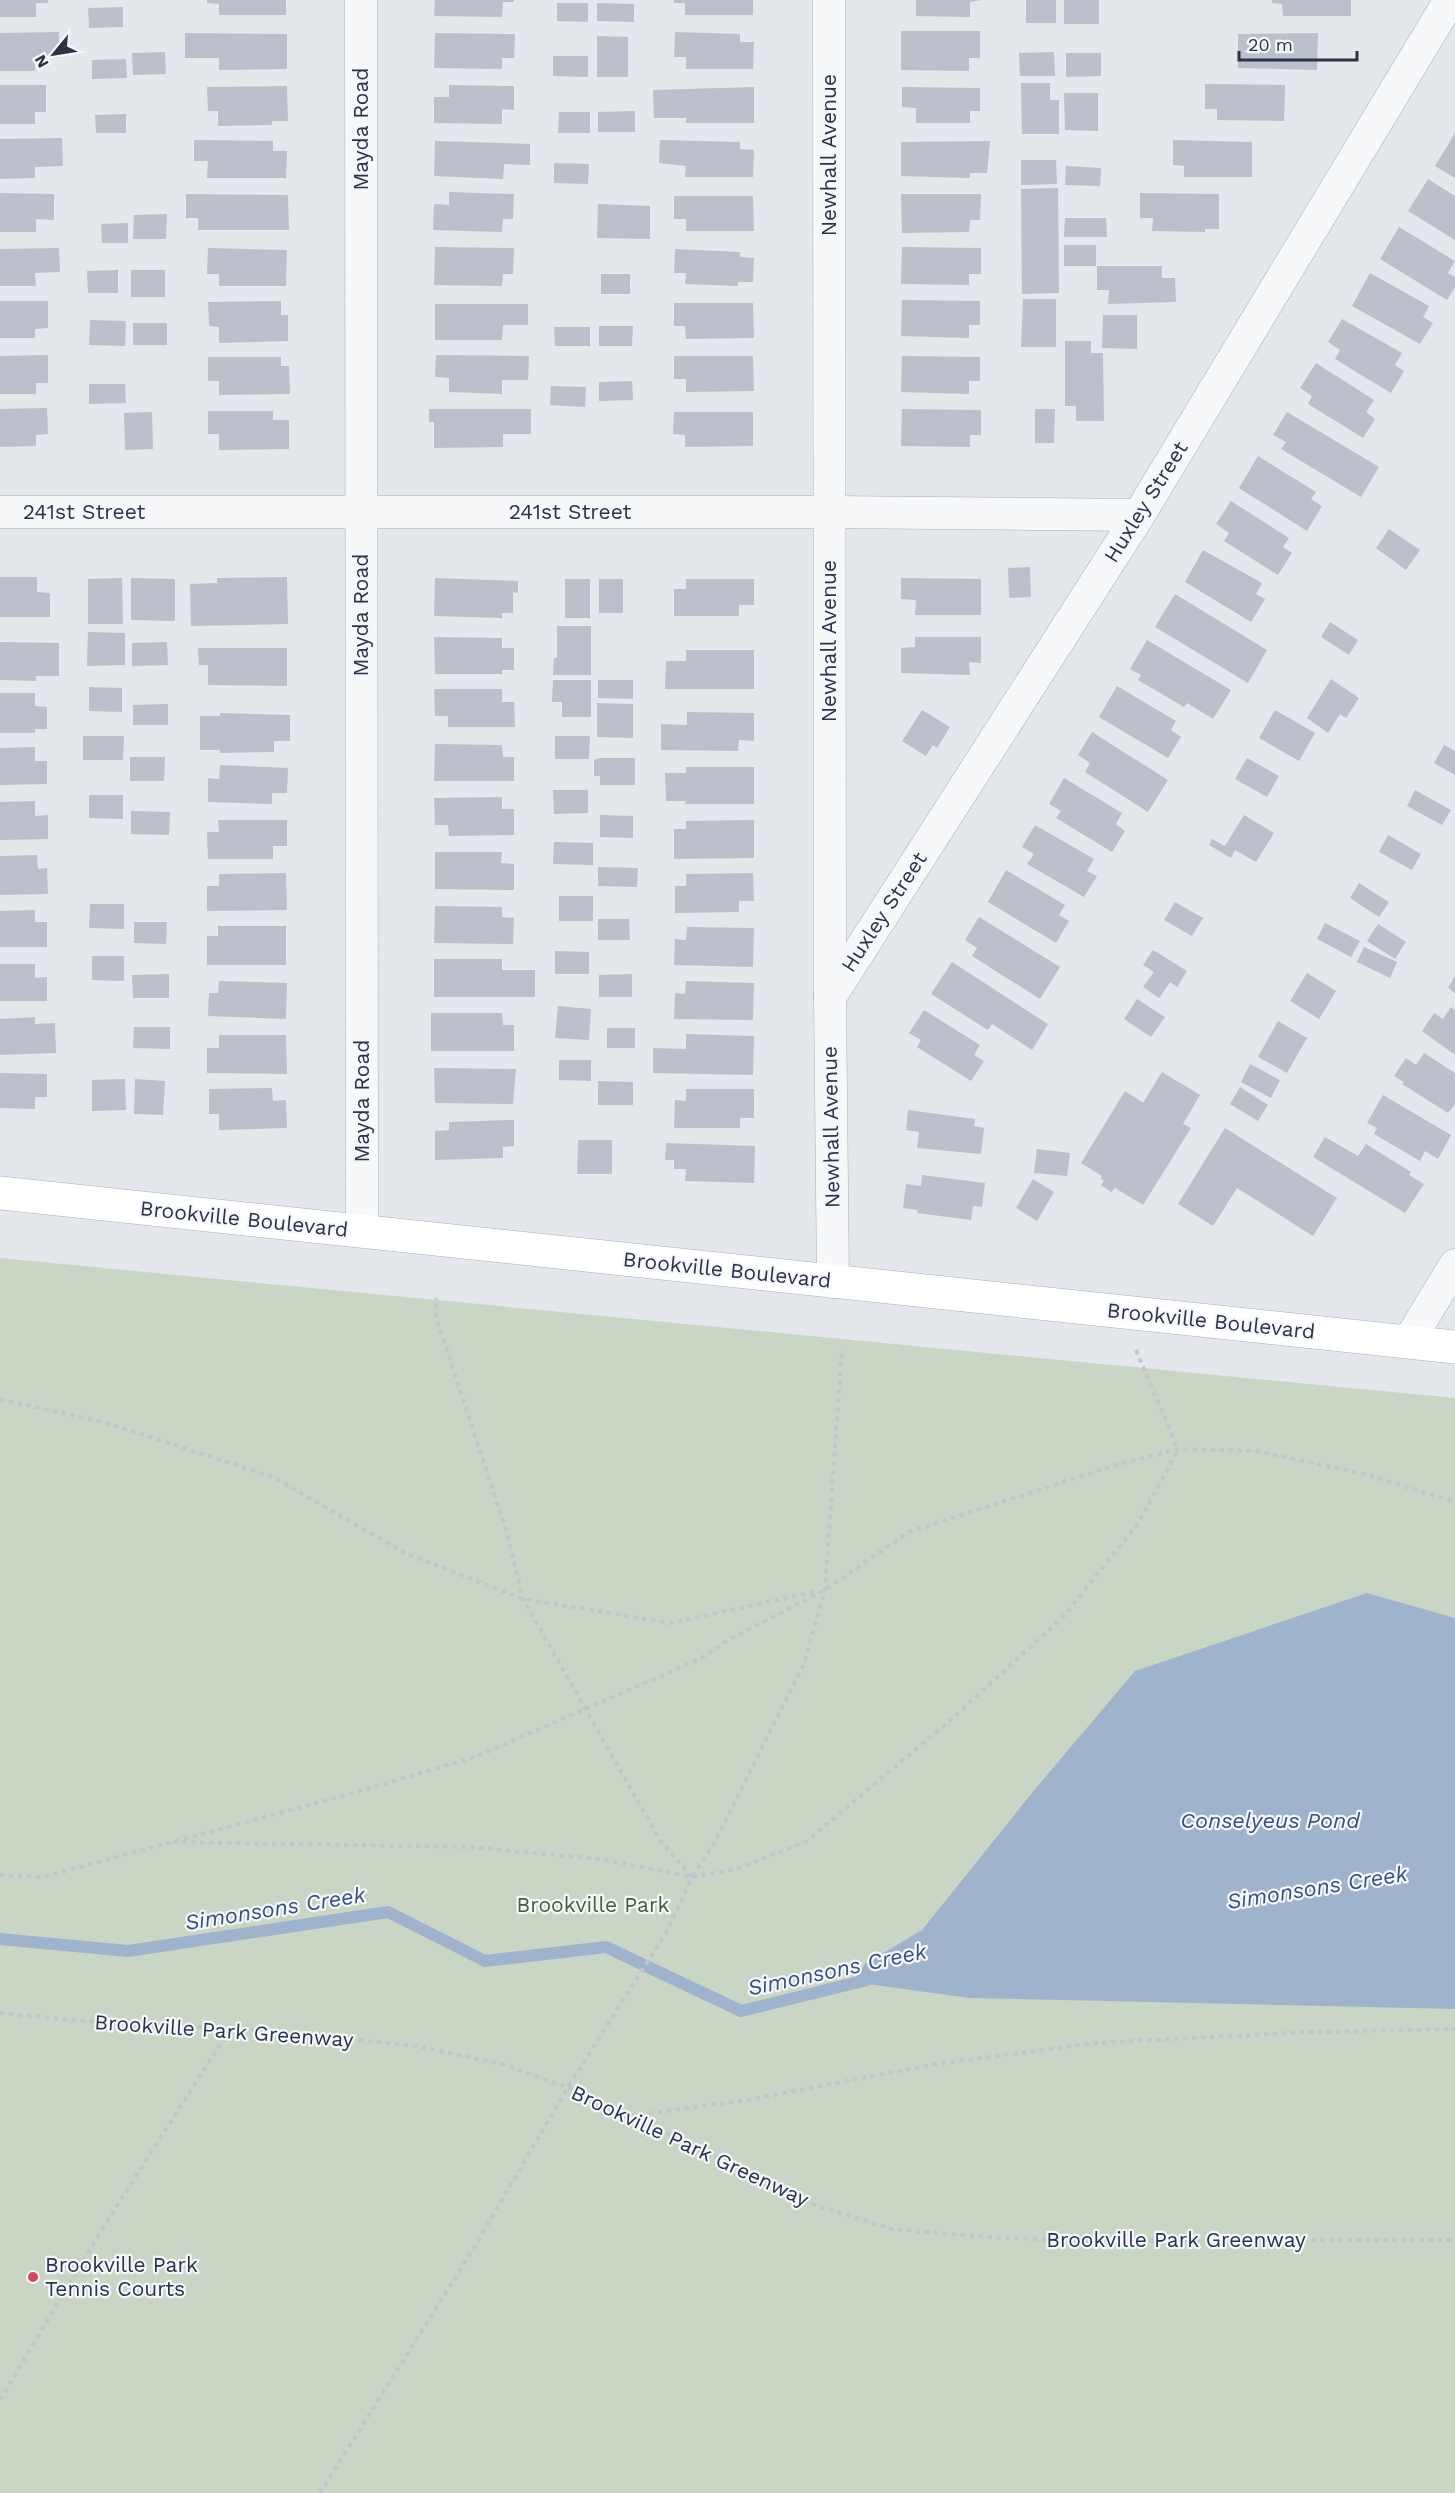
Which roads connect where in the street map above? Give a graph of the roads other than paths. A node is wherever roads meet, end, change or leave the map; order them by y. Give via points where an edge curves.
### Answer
1 (362, 0) edge
2 (829, 0) edge
3 (1450, 0) edge
4 (0, 512) edge
5 (360, 512) junction
6 (829, 512) junction
7 (1139, 515) junction
8 (830, 997) junction
9 (0, 1193) edge
10 (362, 1231) junction
11 (1455, 1265) edge
12 (833, 1282) junction
13 (1408, 1342) junction
14 (1455, 1347) edge

1 - 5 street, Mayda Road
2 - 6 street, Newhall Avenue
3 - 7 street, Huxley Street
4 - 5 street, 241st Street
5 - 6 street, 241st Street
5 - 10 street, Mayda Road
6 - 7 street, 241st Street
6 - 8 street, Newhall Avenue
7 - 8 street, Huxley Street
8 - 12 street, Newhall Avenue
9 - 10 street, Brookville Boulevard
10 - 12 street, Brookville Boulevard
11 - 13 street
12 - 13 street, Brookville Boulevard
13 - 14 street, Brookville Boulevard

